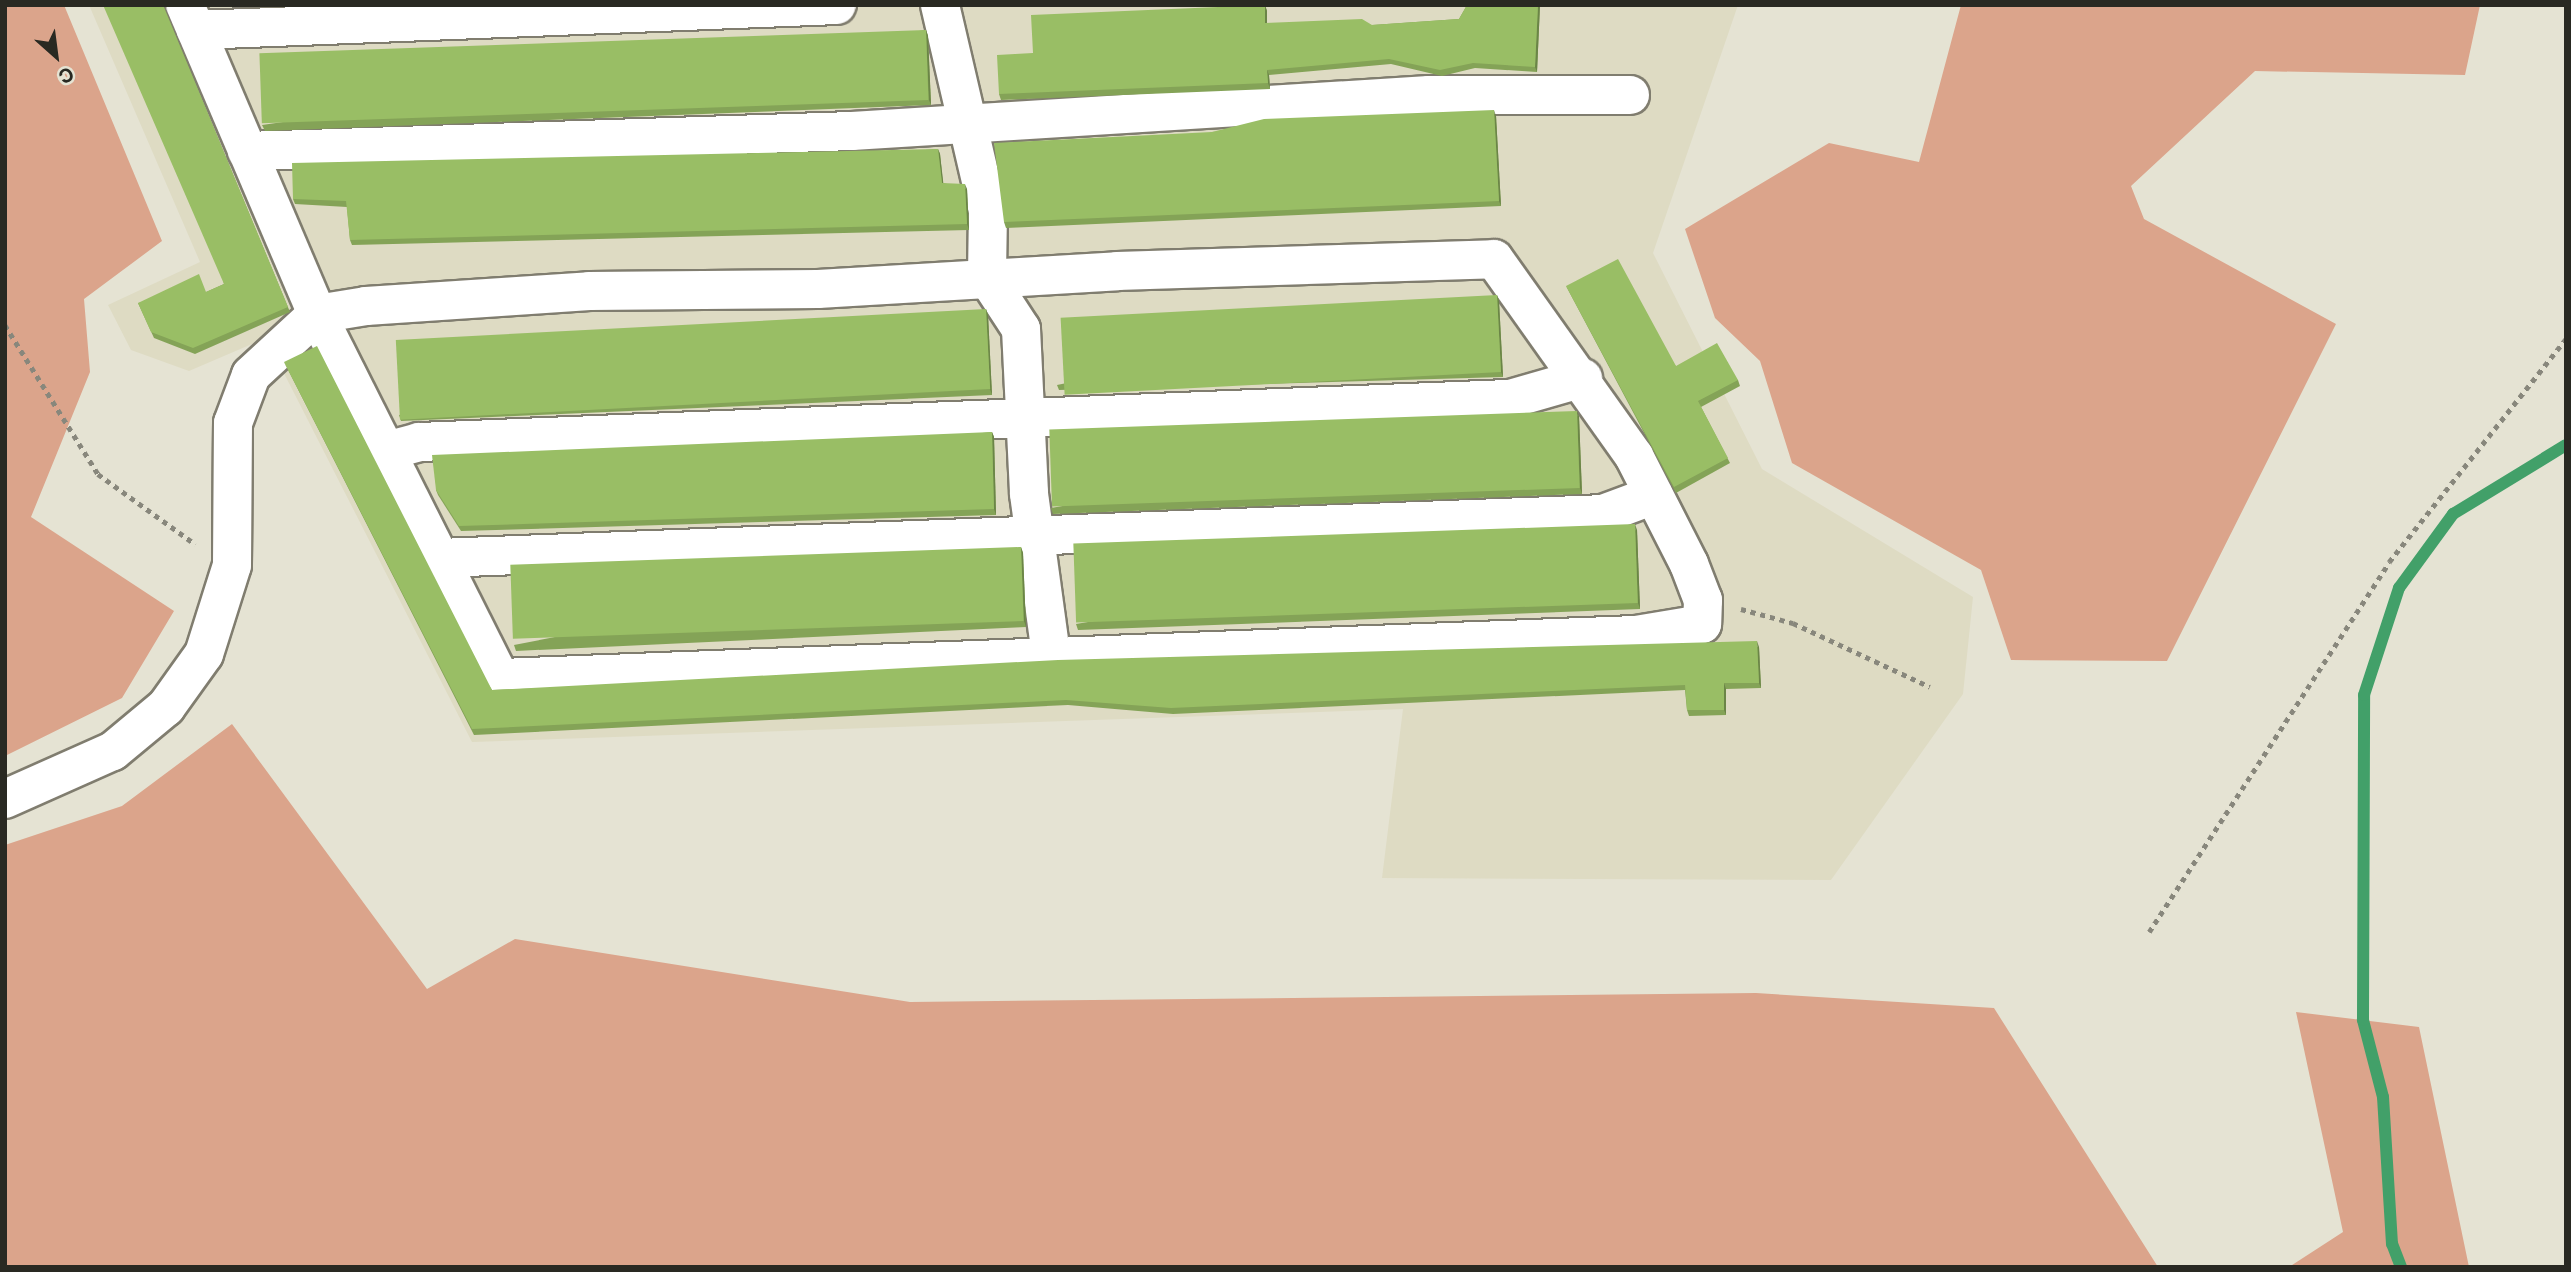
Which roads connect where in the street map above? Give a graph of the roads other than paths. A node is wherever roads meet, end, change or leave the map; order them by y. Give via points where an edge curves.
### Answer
1 (837, 5) edge
2 (940, 5) edge
3 (190, 18) edge
4 (1630, 95) dead end
5 (967, 122) junction
6 (247, 151) junction
7 (987, 277) junction
8 (317, 314) junction
9 (1583, 377) junction
10 (1025, 419) junction
11 (386, 451) junction
12 (1654, 495) junction
13 (1037, 536) junction
14 (439, 558) junction
15 (1051, 654) junction
16 (5, 799) edge

1 - 3 street
2 - 5 street
3 - 6 street
4 - 5 street via 1429,95
5 - 6 street
5 - 7 street via 988,211
6 - 8 street
7 - 8 street via 818,289 576,292
7 - 9 street via 1494,259
7 - 10 street via 1021,329
8 - 11 street
8 - 16 street via 251,375 233,424 232,565 204,654 166,707 113,751
9 - 10 street via 1510,399
9 - 12 street
10 - 11 street via 433,442
10 - 13 street
11 - 14 street
12 - 13 street via 1603,514
12 - 15 street via 1703,600 1702,624 1636,635
13 - 14 street
13 - 15 street
14 - 15 street via 500,678

